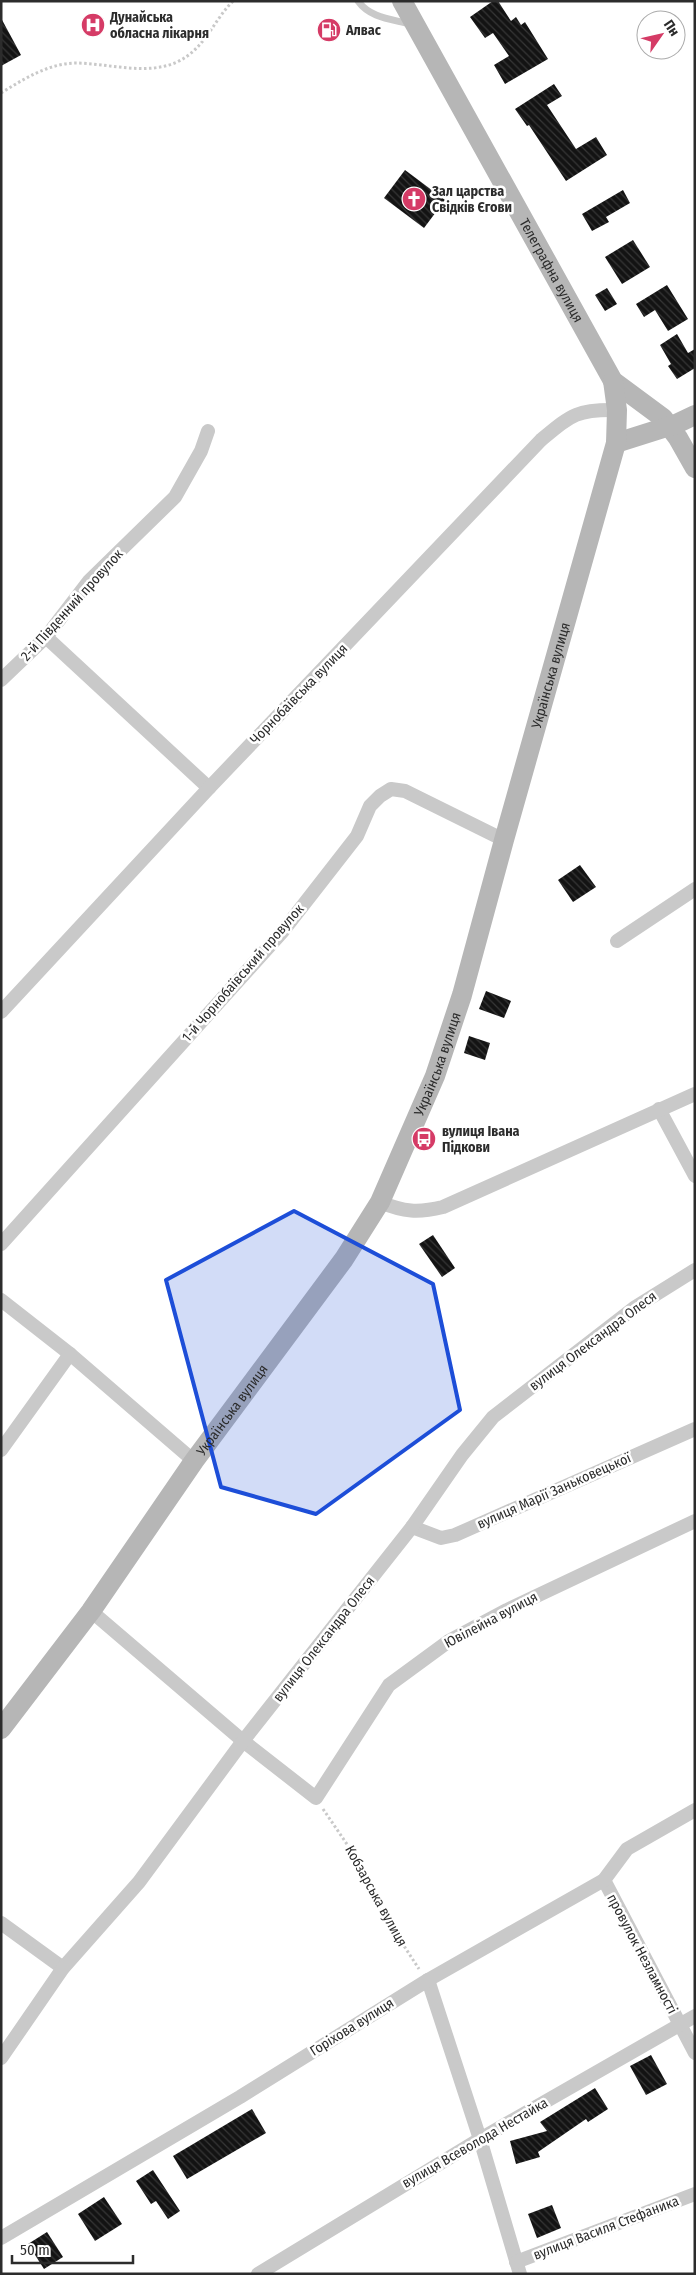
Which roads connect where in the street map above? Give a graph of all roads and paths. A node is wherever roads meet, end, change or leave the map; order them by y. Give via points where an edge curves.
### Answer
1 (233, 1) edge
2 (358, 1) edge
3 (402, 1) edge
4 (415, 25) junction
5 (1, 93) edge
6 (613, 381) junction
7 (617, 410) junction
8 (695, 415) edge
9 (669, 426) junction
10 (208, 432) dead end
11 (616, 443) junction
12 (695, 468) edge
13 (46, 637) junction
14 (1, 680) edge
15 (209, 788) junction
16 (504, 840) junction
17 (695, 889) edge
18 (617, 941) dead end
19 (1, 1012) edge
20 (695, 1094) edge
21 (659, 1109) junction
22 (695, 1176) edge
23 (380, 1202) junction
24 (1, 1244) edge
25 (695, 1270) edge
26 (1, 1300) edge
27 (70, 1354) junction
28 (695, 1429) edge
29 (1, 1450) edge
30 (194, 1462) junction
31 (695, 1521) edge
32 (412, 1528) junction
33 (91, 1611) junction
34 (1, 1729) edge
35 (243, 1741) junction
36 (316, 1798) junction
37 (695, 1810) edge
38 (604, 1880) junction
39 (1, 1922) edge
40 (63, 1968) junction
41 (428, 1980) junction
42 (695, 2016) edge
43 (679, 2024) junction
44 (695, 2053) edge
45 (1, 2058) edge
46 (480, 2139) junction
47 (695, 2194) edge
48 (1, 2238) edge
49 (518, 2268) edge
50 (258, 2274) edge

1 - 5 path via 208,37 176,63 132,68 74,64 53,67 32,74
2 - 4 lane via 373,14
3 - 4 street, Телеграфна вулиця
4 - 6 street, Телеграфна вулиця
6 - 7 street, Українська вулиця
6 - 9 street, Телеграфна вулиця
7 - 11 street, Українська вулиця
7 - 15 street, Чорнобаївська вулиця via 583,411 568,417 541,440
8 - 9 street
9 - 11 street
9 - 12 street, Телеграфна вулиця
10 - 13 street, 2-й Південний провулок via 175,497 89,581
11 - 16 street, Українська вулиця
13 - 14 street, 2-й Південний провулок
13 - 15 street
15 - 19 street, Чорнобаївська вулиця
16 - 23 street, Українська вулиця via 462,995 435,1076
16 - 24 street, 1-й Чорнобаївський провулок via 405,790 392,789 380,796 370,806 357,836 283,931
17 - 18 street
20 - 21 street
21 - 22 street
21 - 23 street via 443,1207 420,1212
23 - 30 street, Українська вулиця via 344,1259
25 - 32 street, вулиця Олександра Олеся via 634,1308 493,1417 462,1455
26 - 27 street
27 - 29 street
27 - 30 street
28 - 32 street, вулиця Марії Заньковецької via 455,1535 441,1538
30 - 33 street, Українська вулиця
31 - 36 street, Ювілейна вулиця via 449,1641 389,1685
32 - 35 street, вулиця Олександра Олеся
33 - 34 street, Українська вулиця
33 - 35 street
35 - 36 street
35 - 40 street, вулиця Олександра Олеся via 139,1882
36 - 41 path, Кобзарська вулиця via 353,1854 380,1909
37 - 38 street, Горіхова вулиця via 628,1849
38 - 41 street, Горіхова вулиця
38 - 43 street, провулок Незламності
39 - 40 street
40 - 45 street, вулиця Олександра Олеся
41 - 46 street
41 - 48 street, Горіхова вулиця via 240,2097
42 - 43 street, вулиця Всеволода Нестайка
43 - 44 street, провулок Незламності
43 - 46 street, вулиця Всеволода Нестайка
46 - 49 street
46 - 50 street, вулиця Всеволода Нестайка
47 - 49 street, вулиця Василя Стефаника

